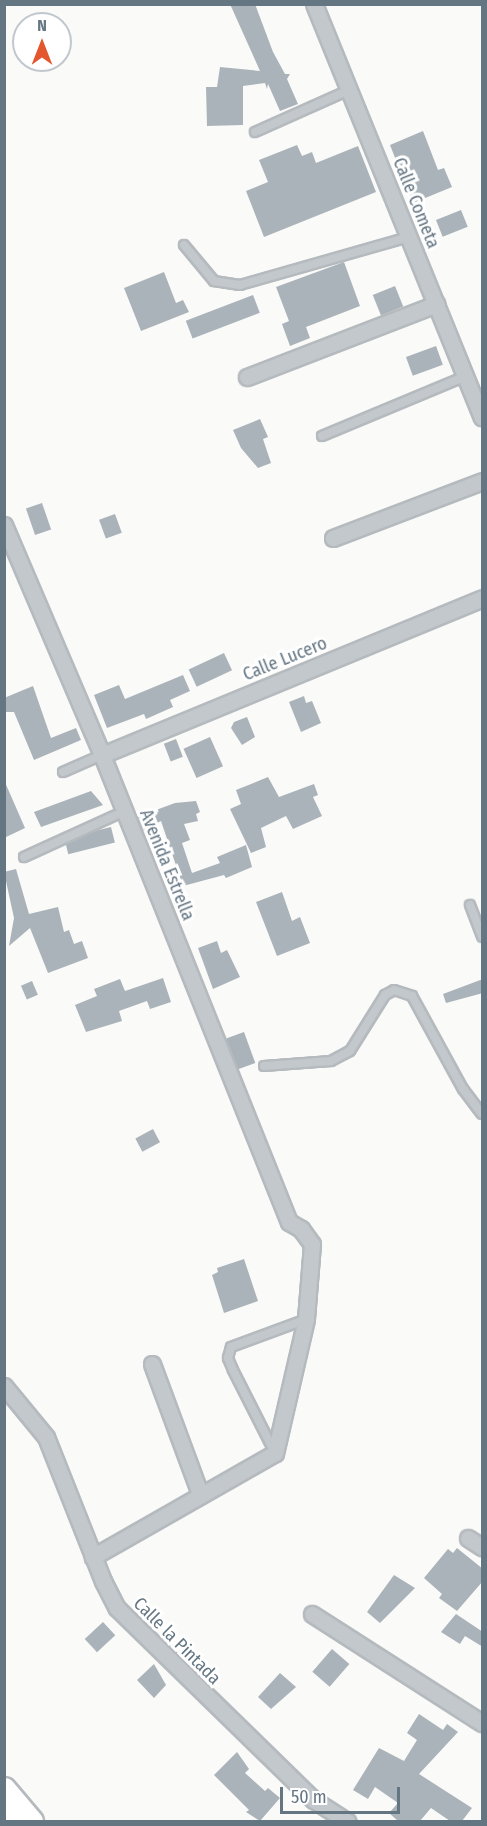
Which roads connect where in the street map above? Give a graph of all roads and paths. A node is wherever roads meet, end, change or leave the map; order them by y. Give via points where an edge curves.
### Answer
1 (314, 4) edge
2 (349, 90) junction
3 (255, 132) dead end
4 (408, 237) junction
5 (184, 245) dead end
6 (436, 304) junction
7 (466, 376) junction
8 (247, 377) dead end
9 (483, 417) edge
10 (322, 436) dead end
11 (483, 481) edge
12 (5, 526) edge
13 (333, 538) dead end
14 (483, 598) edge
15 (102, 755) junction
16 (63, 772) dead end
17 (125, 812) junction
18 (24, 857) dead end
19 (470, 905) dead end
20 (483, 937) edge
21 (264, 1066) dead end
22 (483, 1114) edge
23 (306, 1319) junction
24 (152, 1364) dead end
25 (4, 1386) edge
26 (275, 1453) junction
27 (200, 1494) junction
28 (468, 1538) dead end
29 (483, 1547) edge
30 (93, 1557) junction
31 (312, 1614) dead end
32 (483, 1723) edge
33 (4, 1790) edge
34 (314, 1800) junction
35 (31, 1821) edge
36 (326, 1821) edge
37 (348, 1821) edge

1 - 2 street, Calle Cometa
2 - 3 lane
2 - 4 street, Calle Cometa
4 - 5 lane via 240,285 214,281
4 - 6 street, Calle Cometa
6 - 7 street, Calle Cometa
6 - 8 street
7 - 9 street, Calle Cometa
7 - 10 lane
11 - 13 street
12 - 15 street, Avenida Estrella
14 - 15 street, Calle Lucero
15 - 16 lane
15 - 17 street, Avenida Estrella
17 - 18 lane
17 - 23 street, Avenida Estrella via 289,1222 301,1229 312,1244
19 - 20 lane
21 - 22 lane via 331,1061 350,1051 385,995 394,990 412,996 463,1089
23 - 26 street
23 - 26 lane via 281,1331 242,1340 231,1347 228,1358
24 - 27 street
25 - 30 street, Calle la Pintada via 46,1437
26 - 27 street
27 - 30 street
28 - 29 street
30 - 34 street, Calle la Pintada via 117,1608 136,1630
31 - 32 street
33 - 35 main road
34 - 36 street
34 - 37 street

